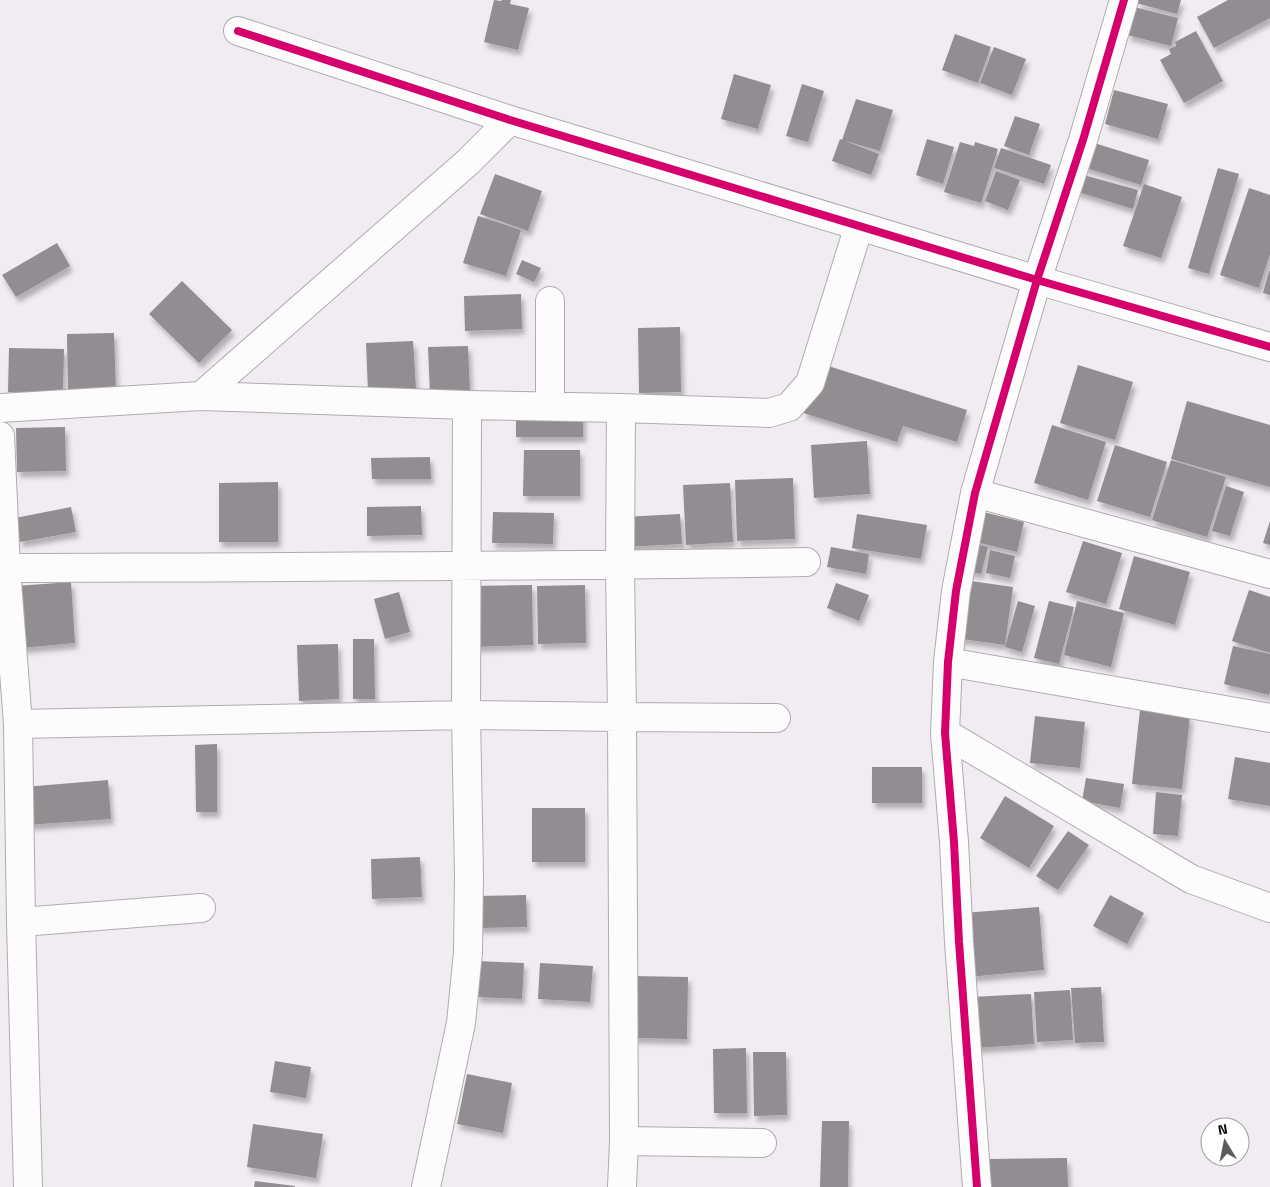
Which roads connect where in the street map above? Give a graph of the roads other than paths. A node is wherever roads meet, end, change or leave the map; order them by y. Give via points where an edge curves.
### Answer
1 (1124, 0) edge
2 (238, 31) dead end
3 (510, 120) junction
4 (859, 226) junction
5 (1037, 280) junction
6 (550, 301) dead end
7 (1270, 347) edge
8 (201, 396) junction
9 (467, 405) junction
10 (550, 406) junction
11 (0, 408) edge
12 (621, 408) junction
13 (0, 436) edge
14 (975, 493) junction
15 (806, 562) dead end
16 (620, 566) junction
17 (467, 567) junction
18 (6, 568) junction
19 (1270, 574) edge
20 (948, 662) junction
21 (466, 715) junction
22 (622, 718) junction
23 (776, 718) dead end
24 (1270, 718) edge
25 (18, 724) junction
26 (945, 733) junction
27 (201, 908) dead end
28 (1270, 908) edge
29 (21, 922) junction
30 (624, 1140) junction
31 (762, 1143) dead end
32 (28, 1187) edge
33 (426, 1187) edge
34 (622, 1187) edge
35 (977, 1187) edge

1 - 5 street
2 - 3 street
3 - 4 street
3 - 8 street via 468,162
4 - 5 street
4 - 12 street via 810,383 789,407 769,414
5 - 7 street
5 - 14 street
6 - 10 street
8 - 9 street
8 - 11 street
9 - 10 street
9 - 17 street
10 - 12 street
12 - 16 street
13 - 18 street
14 - 19 street
14 - 20 street via 956,591
15 - 16 street
16 - 17 street
16 - 22 street
17 - 18 street
17 - 21 street
18 - 25 street
20 - 24 street
20 - 26 street
21 - 22 street
21 - 25 street
21 - 33 street via 468,952 461,1024
22 - 23 street
22 - 30 street
25 - 29 street
26 - 28 street via 1191,879
26 - 35 street
27 - 29 street
29 - 32 street
30 - 31 street
30 - 34 street

